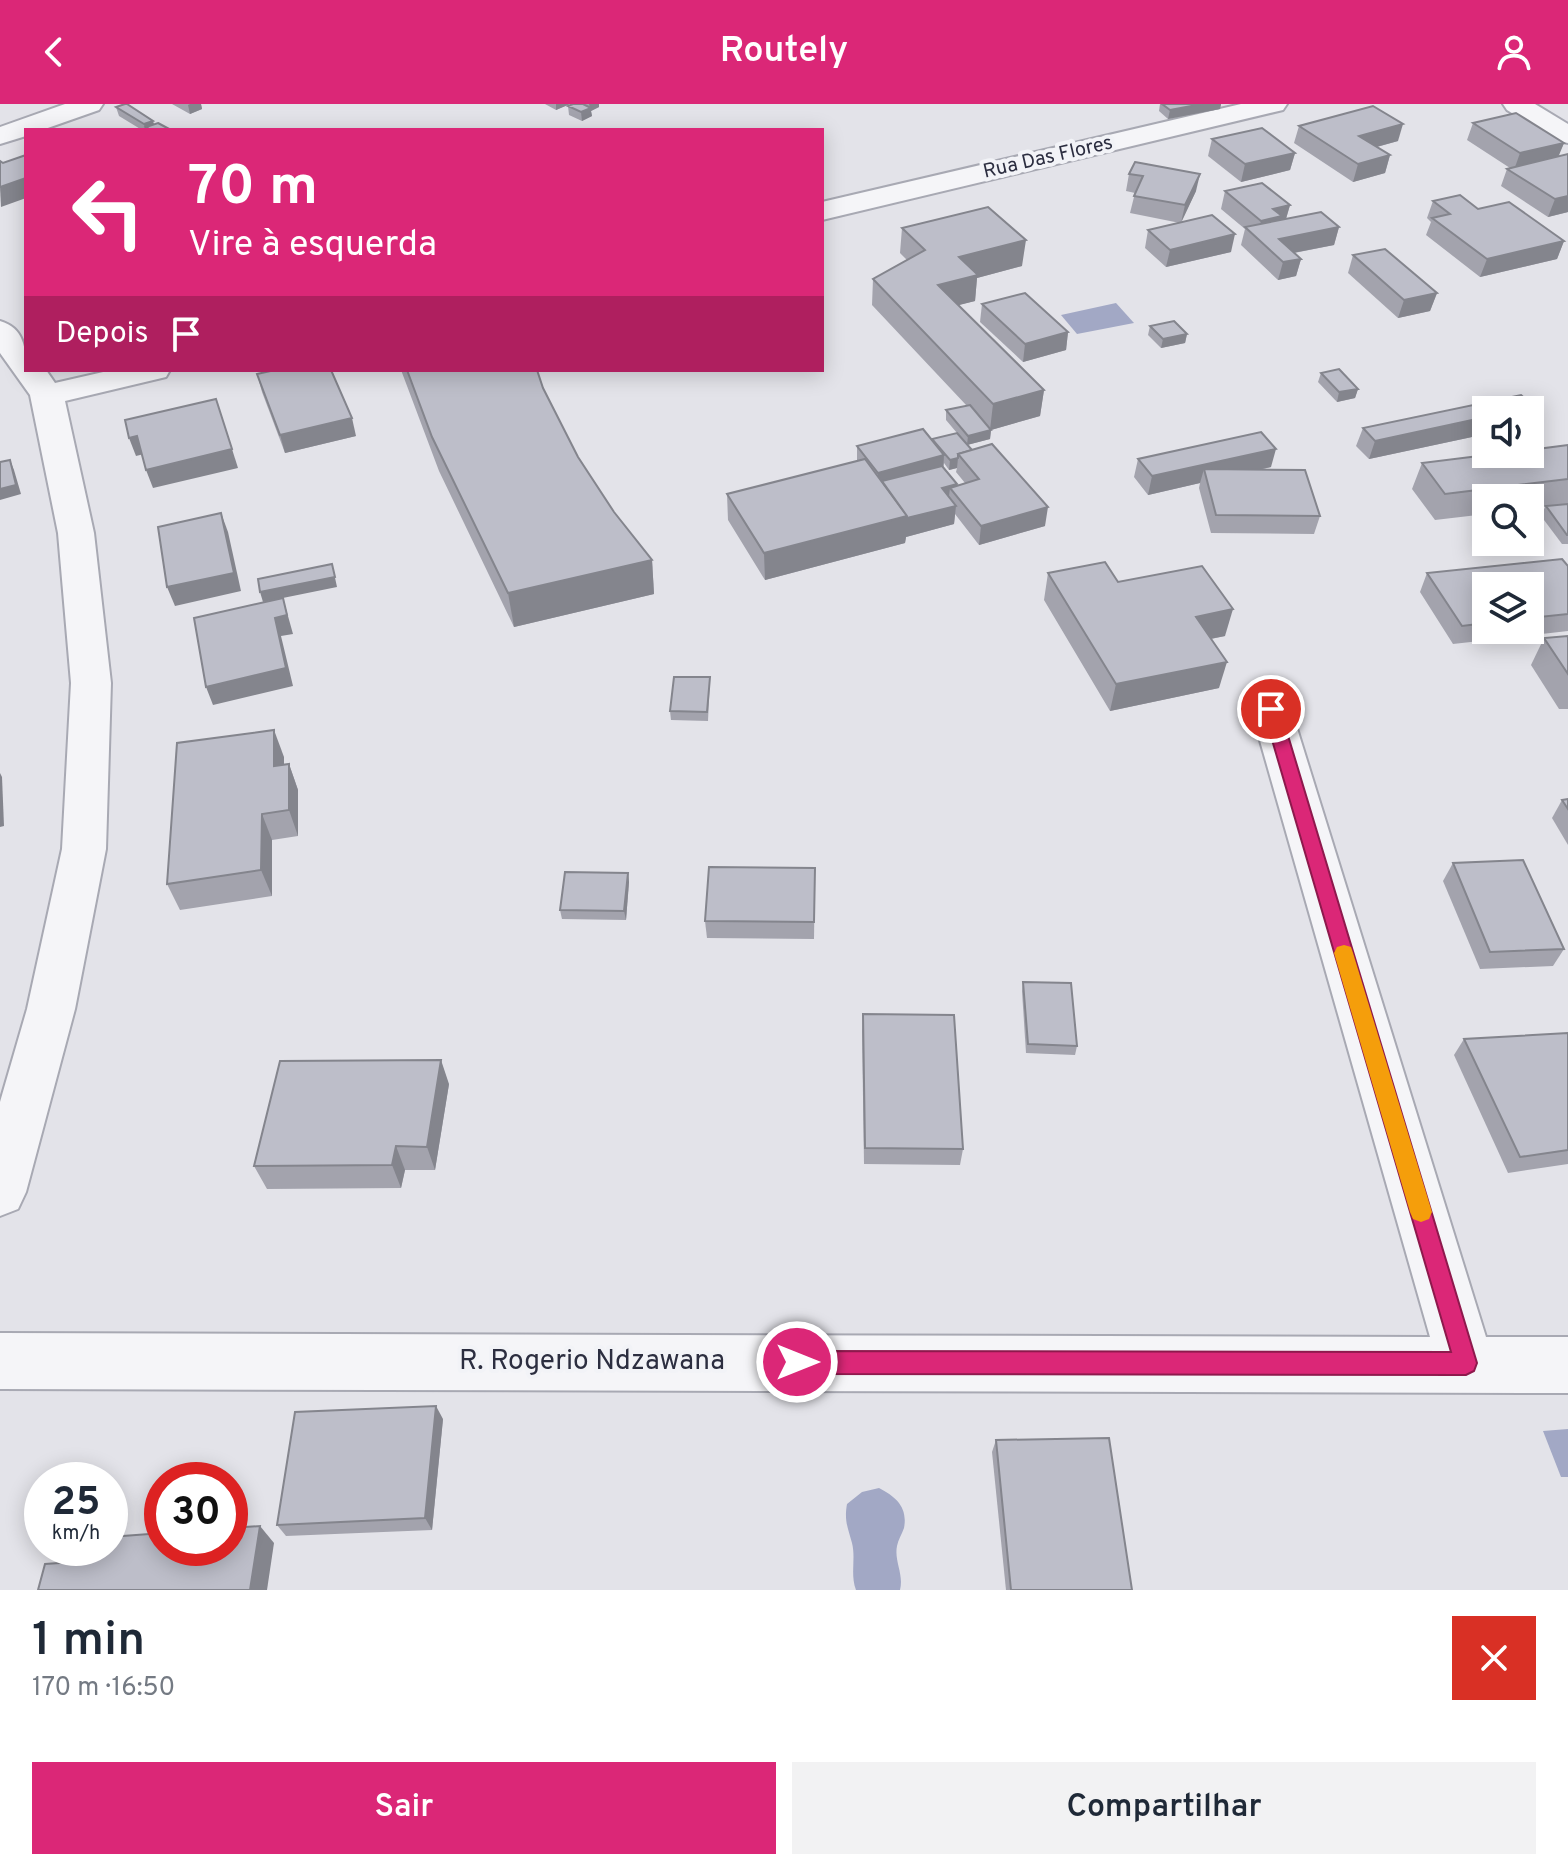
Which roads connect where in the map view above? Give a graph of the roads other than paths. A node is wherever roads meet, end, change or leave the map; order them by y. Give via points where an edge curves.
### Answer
1 (90, 104) edge
2 (1274, 104) edge
3 (1516, 104) edge
4 (1568, 135) edge
5 (0, 136) edge
6 (824, 211) edge
7 (0, 331) edge
8 (24, 363) edge
9 (120, 372) edge
10 (34, 377) edge
11 (1271, 709) dead end
12 (0, 1192) edge
13 (0, 1361) edge
14 (1466, 1363) junction
15 (1568, 1365) edge

1 - 5 street
2 - 6 street, Rua Das Flores
3 - 4 street
7 - 8 street
9 - 10 street
10 - 12 street via 76,533 91,683 84,849 51,1009
11 - 14 street
13 - 14 street, R. Rogerio Ndzawana
14 - 15 street, R. Rogerio Ndzawana

